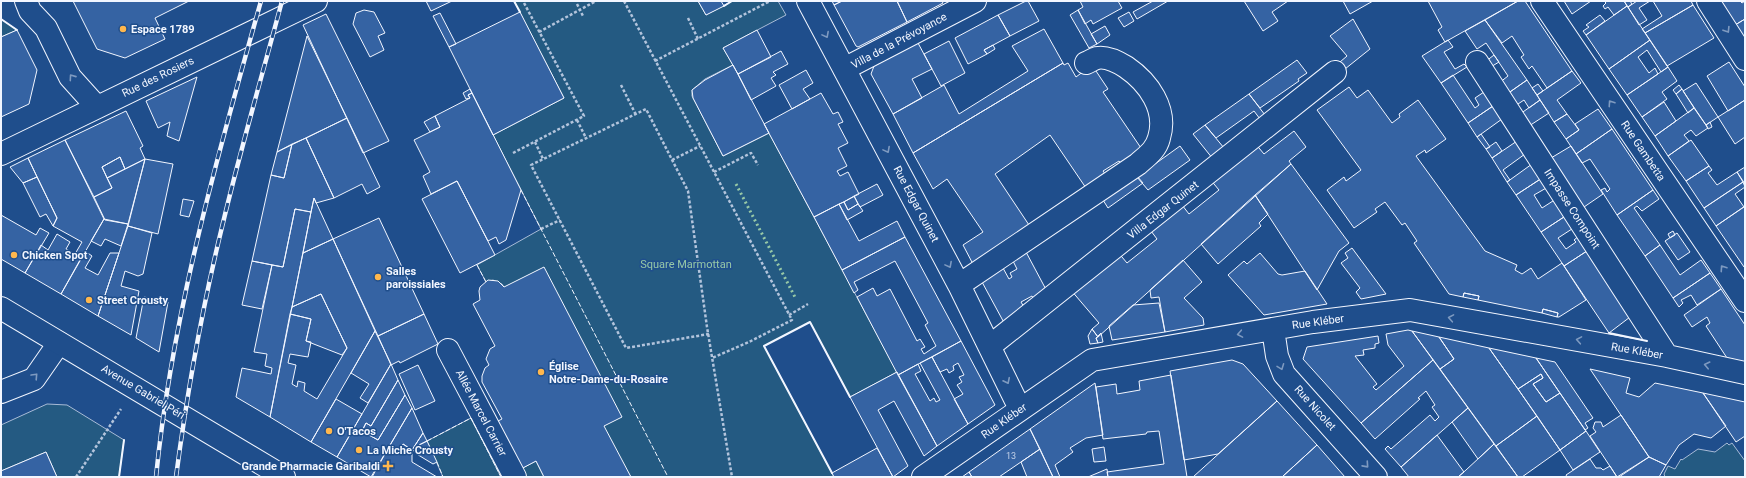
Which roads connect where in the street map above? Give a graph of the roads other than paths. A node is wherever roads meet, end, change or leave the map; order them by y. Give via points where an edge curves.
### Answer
1 (26, 1) edge
2 (316, 1) edge
3 (808, 1) edge
4 (975, 1) edge
5 (1542, 1) edge
6 (1708, 1) edge
7 (1745, 58) edge
8 (1477, 62) dead end
9 (1086, 63) dead end
10 (844, 69) junction
11 (1335, 72) dead end
12 (97, 107) junction
13 (1, 154) edge
14 (959, 285) junction
15 (1745, 300) edge
16 (1, 308) edge
17 (1273, 329) junction
18 (59, 343) junction
19 (990, 346) junction
20 (448, 350) dead end
21 (1667, 356) junction
22 (1745, 373) edge
23 (1, 392) edge
24 (1020, 409) junction
25 (284, 477) edge
26 (515, 477) edge
27 (923, 477) edge
28 (1376, 477) edge

12 -> 1 street via 70,77 46,28 30,11
2 - 12 street, Rue des Rosiers
3 -> 10 street, Rue Edgar Quinet
4 - 10 street, Villa de la Prévoyance
15 -> 5 street, Rue Gambetta
6 -> 7 street
8 - 21 street, Impasse Compoint
9 - 14 street via 1097,58 1108,58 1121,64 1145,82 1158,106 1161,122 1160,137 1153,151 1138,164
10 -> 14 street, Rue Edgar Quinet
11 - 19 street, Villa Edgar Quinet
12 - 13 street, Rue des Rosiers
14 - 19 street, Rue Edgar Quinet
16 - 18 street, Avenue Gabriel Péri
21 -> 17 street, Rue Kléber via 1410,310
17 -> 24 street, Rue Kléber via 1092,360
17 -> 28 street, Rue Nicolet via 1277,356 1284,374
23 -> 18 street via 34,379
18 - 25 street, Avenue Gabriel Péri
19 -> 24 street, Rue Edgar Quinet
20 - 26 street, Allée Marcel Carrier
22 -> 21 street, Rue Kléber
24 - 27 street, Rue Kléber

